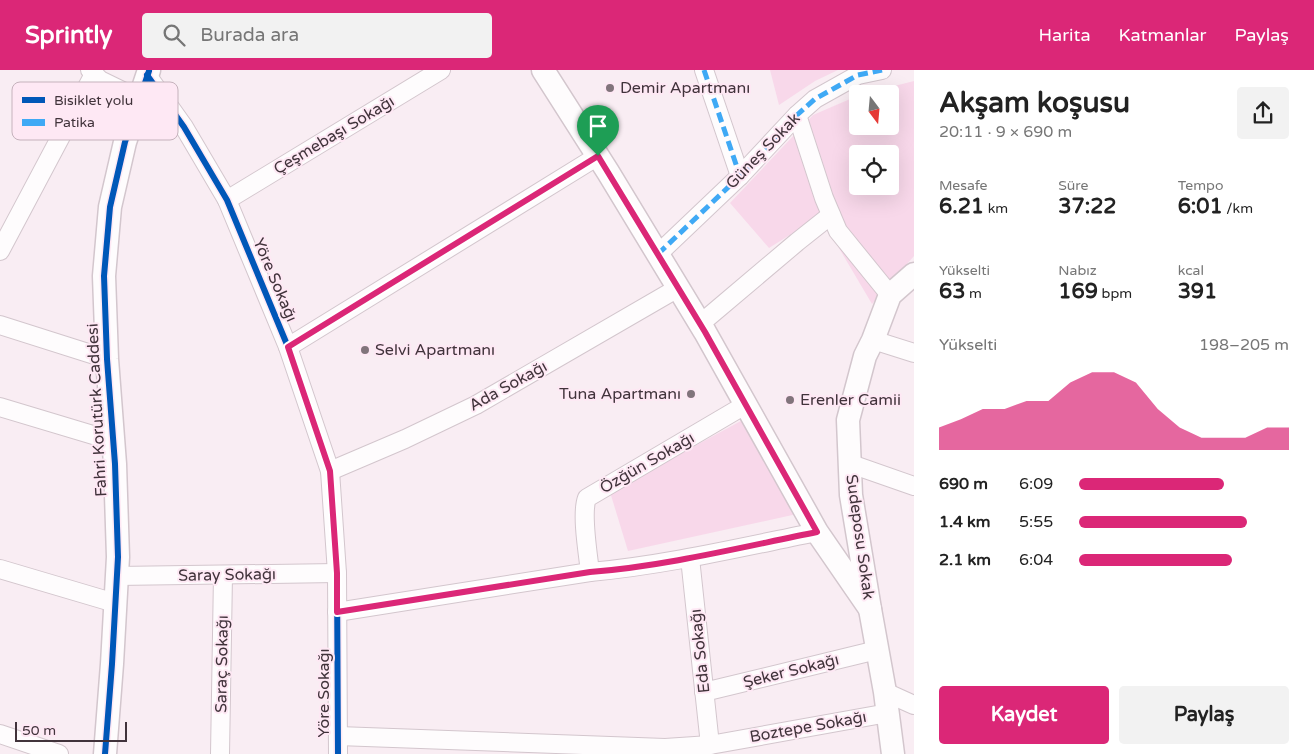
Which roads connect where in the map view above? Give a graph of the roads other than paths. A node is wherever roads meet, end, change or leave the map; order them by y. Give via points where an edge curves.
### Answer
1 (441, 70) edge
2 (543, 70) edge
3 (704, 70) edge
4 (882, 70) edge
5 (92, 72) edge
6 (858, 73) edge
7 (104, 82) edge
8 (796, 115) junction
9 (178, 118) edge
10 (57, 140) edge
11 (126, 140) edge
12 (598, 156) junction
13 (740, 176) junction
14 (227, 200) junction
15 (831, 215) junction
16 (0, 251) edge
17 (658, 254) junction
18 (914, 274) edge
19 (678, 288) junction
20 (890, 295) junction
21 (700, 324) junction
22 (0, 325) edge
23 (873, 340) junction
24 (288, 347) junction
25 (914, 353) edge
26 (107, 359) junction
27 (745, 405) junction
28 (0, 407) edge
29 (113, 442) junction
30 (851, 464) junction
31 (330, 471) junction
32 (914, 486) edge
33 (817, 532) junction
34 (690, 558) junction
35 (0, 569) edge
36 (590, 572) junction
37 (337, 573) junction
38 (223, 575) junction
39 (117, 576) junction
40 (115, 603) junction
41 (870, 609) junction
42 (337, 612) junction
43 (878, 650) junction
44 (704, 692) junction
45 (887, 702) junction
46 (914, 705) edge
47 (0, 734) edge
48 (338, 736) junction
49 (710, 745) junction
50 (444, 747) edge
51 (581, 750) edge
52 (665, 751) edge
53 (59, 754) edge
54 (104, 754) edge
55 (220, 754) edge
56 (338, 754) edge
57 (893, 754) edge

1 - 14 street, Çeşmebaşı Sokağı
2 - 12 street
3 - 13 street
4 - 6 street, Güneş Sokak
5 - 7 street
6 - 8 street, Güneş Sokak via 815,99
8 - 13 street, Güneş Sokak
8 - 15 street
9 - 14 street, Yöre Sokağı
10 - 16 street
11 - 26 street, Fahri Korutürk Caddesi via 110,207 104,276
12 - 17 street
12 - 24 street
13 - 17 street, Güneş Sokak
14 - 24 street, Yöre Sokağı
15 - 20 street via 838,231
15 - 21 street
17 - 19 street
18 - 20 street, Sudeposu Sokak
19 - 21 street
19 - 31 street, Ada Sokağı via 476,405
20 - 23 street, Sudeposu Sokak
21 - 27 street
22 - 26 street
23 - 25 street
23 - 30 street, Sudeposu Sokak via 865,356 848,420
24 - 31 street, Yöre Sokağı
26 - 29 street, Fahri Korutürk Caddesi
27 - 33 street
27 - 36 street, Özğün Sokağı via 586,498 584,514
28 - 29 street
29 - 39 street, Fahri Korutürk Caddesi
30 - 32 street
30 - 41 street, Sudeposu Sokak via 852,494
31 - 37 street, Yöre Sokağı
33 - 34 street
33 - 41 street
34 - 36 street
34 - 44 street, Eda Sokağı
35 - 40 street
36 - 42 street
37 - 38 street, Saray Sokağı
37 - 42 street, Yöre Sokağı
38 - 39 street, Saray Sokağı
38 - 55 street, Saraç Sokağı
39 - 40 street, Fahri Korutürk Caddesi
40 - 54 street, Fahri Korutürk Caddesi
41 - 43 street, Sudeposu Sokak
42 - 48 street, Yöre Sokağı
43 - 44 street, Şeker Sokağı
43 - 45 street, Sudeposu Sokak
44 - 49 street, Eda Sokağı
45 - 46 street
45 - 49 street, Boztepe Sokağı
45 - 57 street, Sudeposu Sokak
47 - 53 street
48 - 50 street, Boztepe Sokağı
48 - 56 street, Yöre Sokağı
49 - 52 street, Boztepe Sokağı
50 - 51 street, Boztepe Sokağı
51 - 52 street, Boztepe Sokağı

